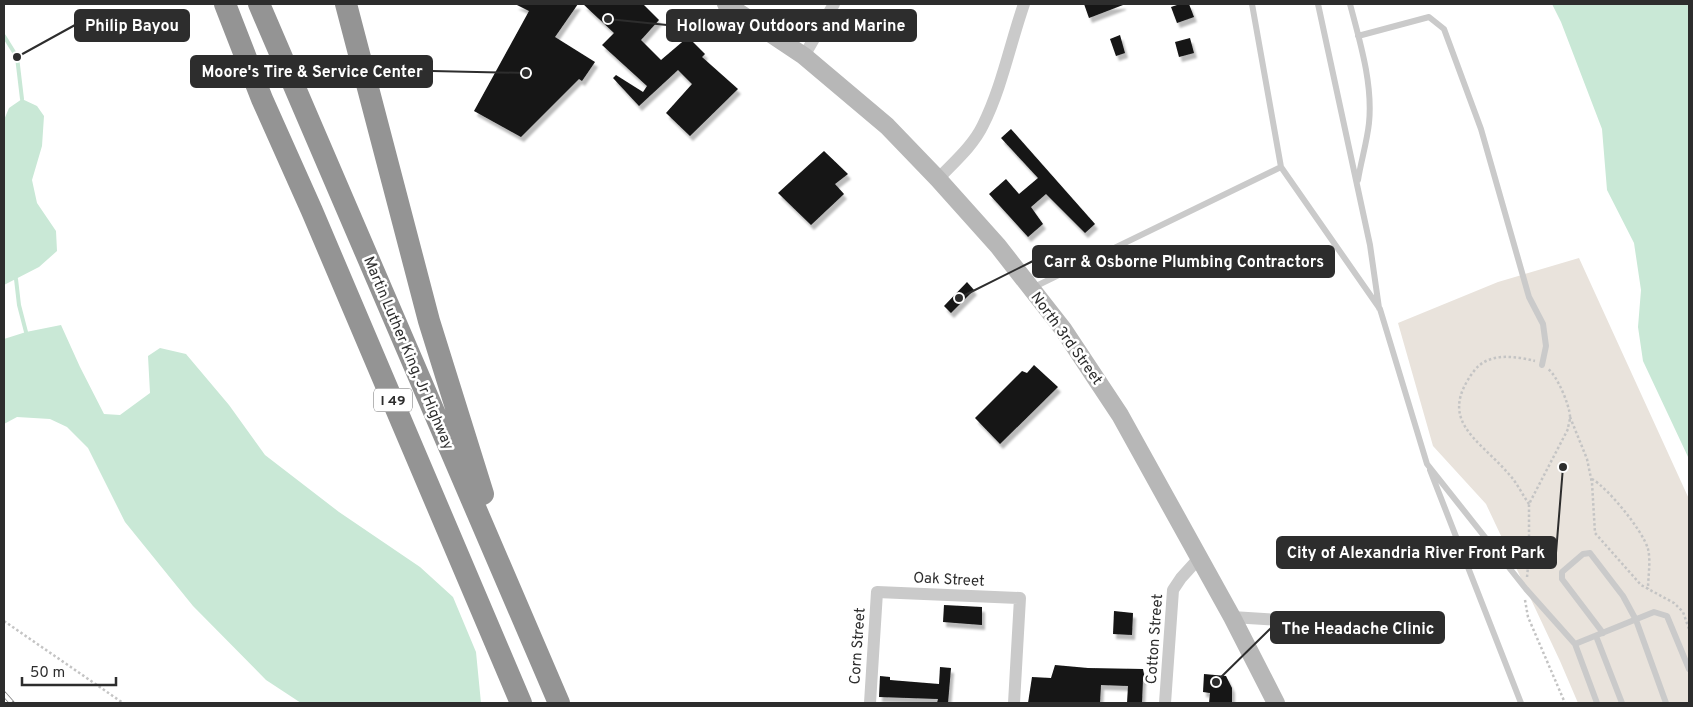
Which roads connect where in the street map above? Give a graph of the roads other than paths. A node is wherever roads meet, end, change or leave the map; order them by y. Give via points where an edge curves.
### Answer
1 (213, 4) edge
2 (225, 4) edge
3 (259, 4) edge
4 (346, 4) edge
5 (726, 4) edge
6 (834, 4) edge
7 (1024, 4) edge
8 (1252, 4) edge
9 (1318, 4) edge
10 (1350, 4) edge
11 (1358, 36) junction
12 (804, 56) junction
13 (262, 99) junction
14 (1281, 167) junction
15 (938, 179) junction
16 (1357, 184) junction
17 (1031, 288) junction
18 (1380, 309) junction
19 (1542, 365) road end
20 (1427, 464) junction
21 (1200, 557) junction
22 (877, 592) joint
23 (516, 600) junction
24 (1232, 617) junction
25 (1636, 620) junction
26 (1372, 626) dead end
27 (1603, 633) junction
28 (1596, 636) junction
29 (1575, 644) junction
30 (1689, 669) edge
31 (520, 703) edge
32 (559, 703) edge
33 (870, 703) edge
34 (1014, 703) edge
35 (1165, 703) edge
36 (1276, 703) edge
37 (1521, 703) edge
38 (1597, 703) edge
39 (1622, 703) edge
40 (1666, 703) edge

1 - 13 highway
2 - 13 highway, I 49
3 - 23 highway, Martin Luther King, Jr Highway / I 49
4 - 23 highway via 429,321
5 - 12 main road, North 3rd Street
6 - 12 street
7 - 15 street via 983,126 971,144
8 - 14 lane
9 - 16 lane
10 - 11 lane
11 - 16 lane via 1369,92 1369,123
11 - 19 lane via 1428,17 1444,29 1481,129 1529,297 1543,324 1546,346
12 - 15 main road, North 3rd Street via 887,126
13 - 31 highway, I 49
14 - 17 lane
14 - 18 lane
15 - 17 main road, North 3rd Street
16 - 18 lane
17 - 21 main road, North 3rd Street via 1063,329 1120,415
18 - 20 lane
20 - 29 lane via 1526,589
20 - 37 lane
21 - 24 main road, North 3rd Street
21 - 35 street, Cotton Street via 1173,590
22 - 33 street, Corn Street
22 - 34 street, Oak Street via 1020,598
23 - 32 highway, Martin Luther King, Jr Highway / I 49
24 - 26 street
24 - 36 main road, North 3rd Street
25 - 27 lane
25 - 27 lane via 1623,596 1590,553 1583,554 1562,572 1562,579
25 - 30 lane via 1654,612 1667,616
25 - 40 lane
27 - 28 lane
28 - 29 lane
28 - 39 lane
29 - 38 lane

